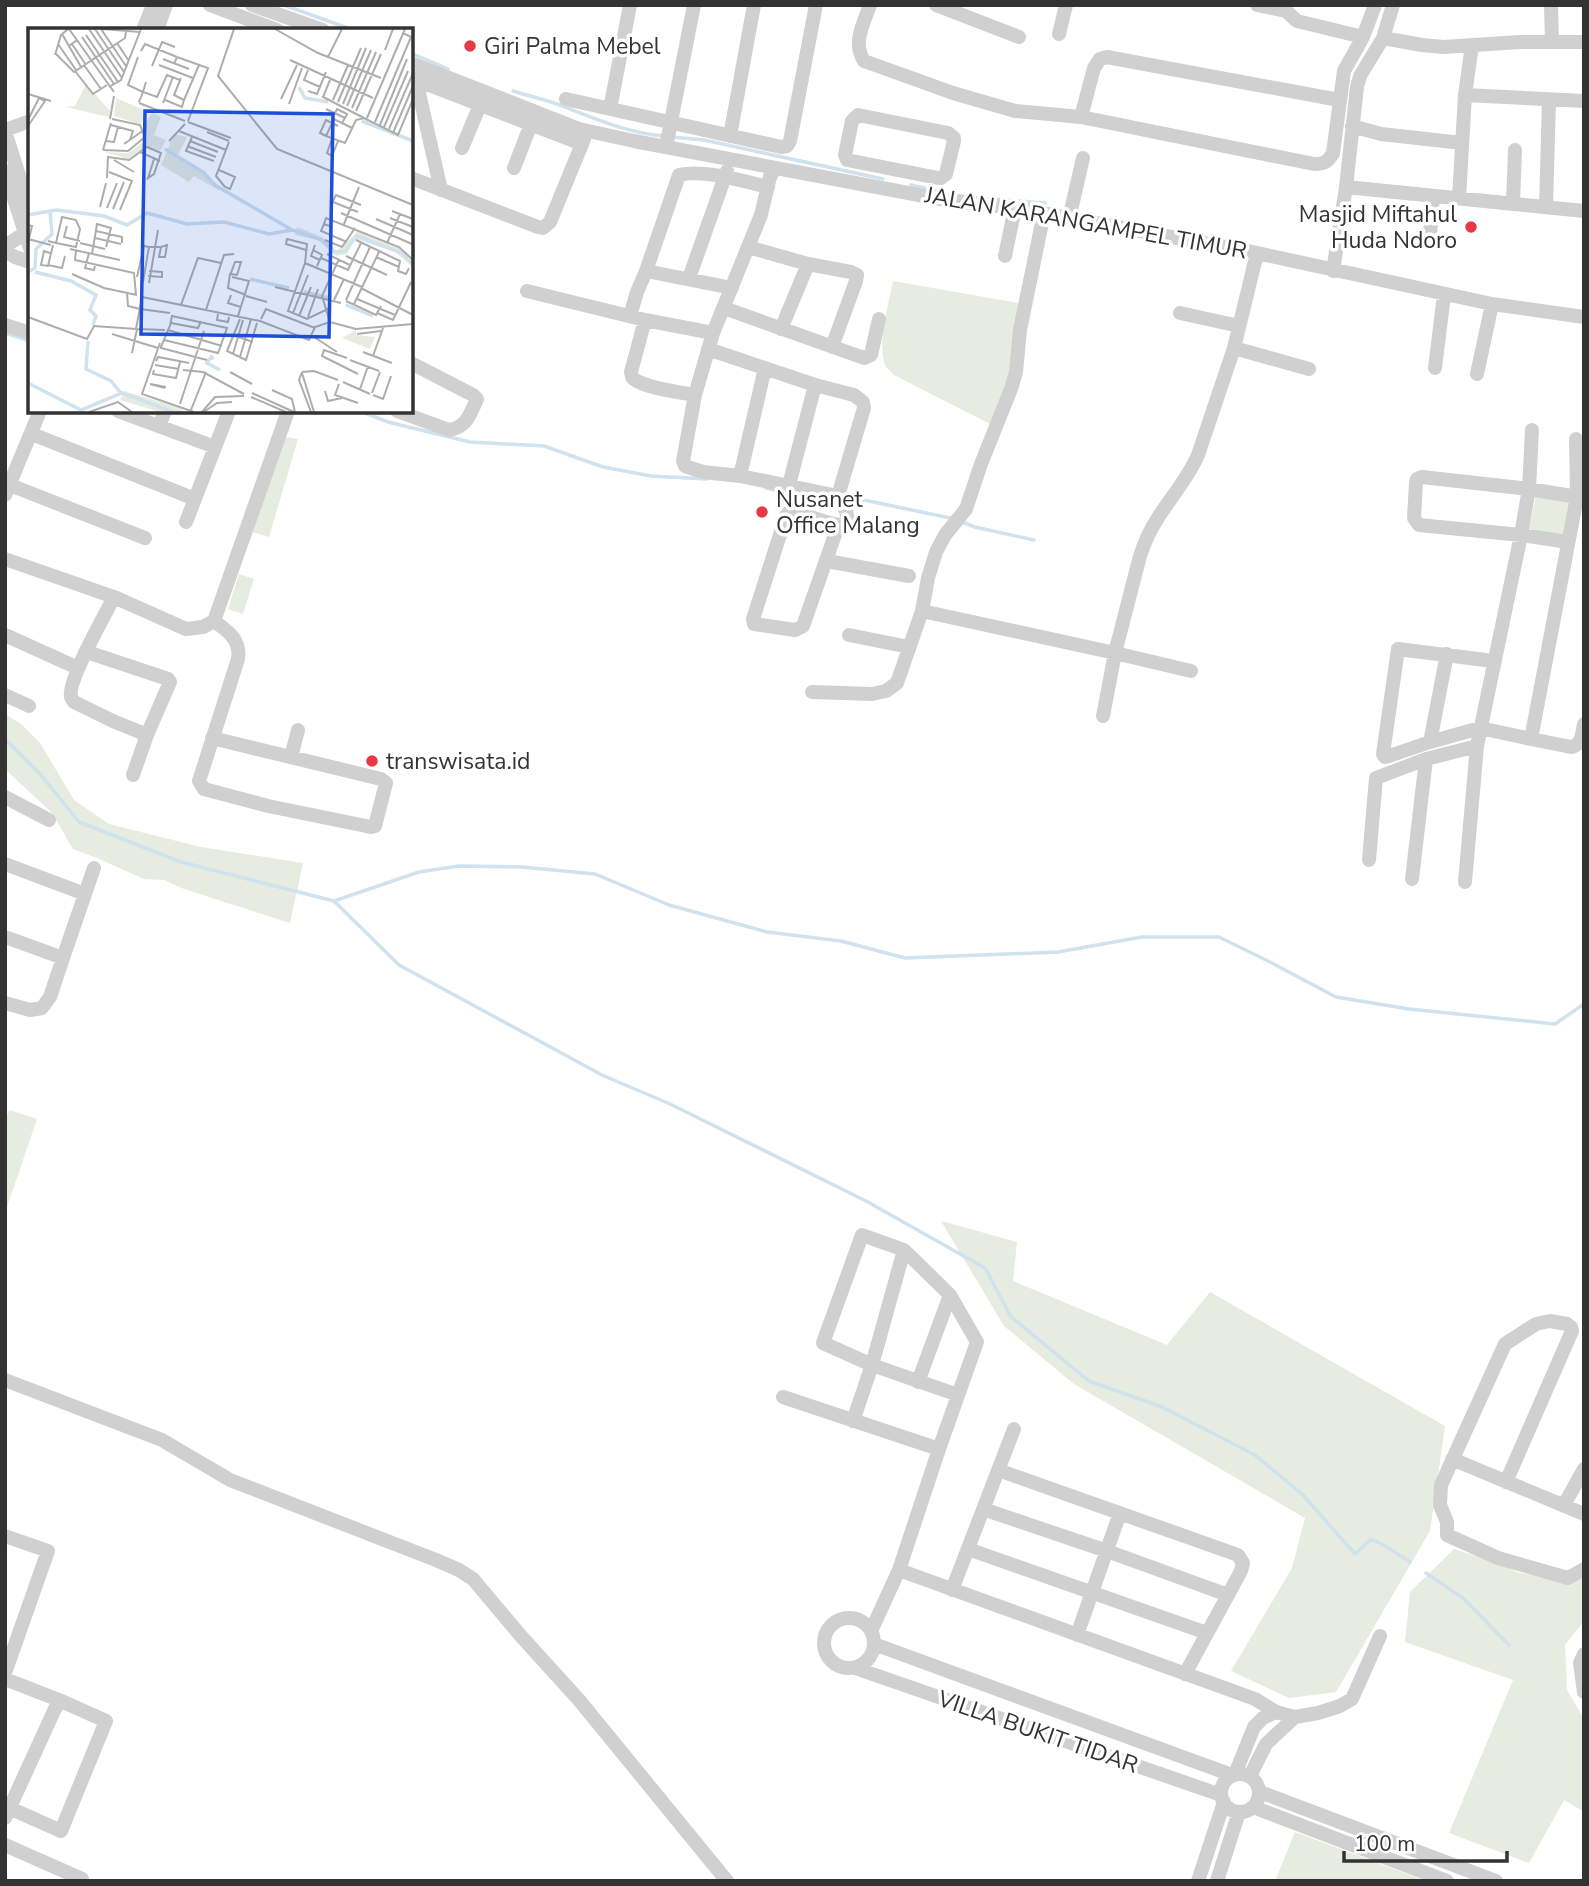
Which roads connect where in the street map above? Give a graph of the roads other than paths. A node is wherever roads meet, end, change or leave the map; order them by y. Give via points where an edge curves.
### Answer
1 (153, 5) edge
2 (166, 5) edge
3 (210, 5) edge
4 (630, 5) edge
5 (694, 5) edge
6 (754, 5) edge
7 (816, 5) edge
8 (870, 5) edge
9 (936, 5) edge
10 (1066, 5) edge
11 (1257, 5) edge
12 (1375, 5) edge
13 (1393, 5) edge
14 (1551, 5) edge
15 (248, 18) edge
16 (144, 28) edge
17 (158, 28) edge
18 (272, 28) edge
19 (310, 28) edge
20 (1059, 34) dead end
21 (1019, 37) dead end
22 (1363, 37) junction
23 (1383, 38) junction
24 (1552, 42) junction
25 (1584, 42) edge
26 (1472, 46) junction
27 (415, 72) edge
28 (1465, 95) junction
29 (566, 99) dead end
30 (1339, 100) junction
31 (1549, 100) junction
32 (1584, 101) edge
33 (480, 105) junction
34 (610, 109) junction
35 (1081, 117) junction
36 (28, 122) edge
37 (531, 124) junction
38 (1352, 126) junction
39 (5, 131) edge
40 (667, 136) junction
41 (730, 136) junction
42 (584, 137) junction
43 (1462, 144) junction
44 (462, 148) dead end
45 (1514, 150) dead end
46 (1083, 158) dead end
47 (729, 160) junction
48 (513, 168) dead end
49 (775, 168) junction
50 (5, 171) edge
51 (900, 171) junction
52 (725, 177) junction
53 (413, 179) edge
54 (768, 187) junction
55 (896, 187) junction
56 (1346, 187) junction
57 (441, 190) junction
58 (1433, 195) junction
59 (1459, 198) junction
60 (28, 204) edge
61 (1514, 204) junction
62 (1546, 207) junction
63 (1014, 208) junction
64 (1584, 211) edge
65 (1044, 213) junction
66 (1069, 219) junction
67 (27, 232) edge
68 (1430, 235) dead end
69 (748, 247) junction
70 (5, 248) edge
71 (1257, 253) junction
72 (1005, 256) dead end
73 (28, 261) edge
74 (808, 264) junction
75 (646, 271) junction
76 (1333, 271) junction
77 (689, 278) junction
78 (732, 288) junction
79 (527, 292) dead end
80 (1444, 295) junction
81 (1492, 304) junction
82 (724, 308) junction
83 (1180, 313) dead end
84 (630, 316) junction
85 (1584, 317) edge
86 (879, 318) dead end
87 (645, 320) junction
88 (5, 325) edge
89 (1239, 326) junction
90 (781, 329) junction
91 (28, 332) edge
92 (713, 333) junction
93 (832, 347) junction
94 (1234, 348) junction
95 (708, 349) junction
96 (413, 364) edge
97 (765, 368) junction
98 (1434, 368) dead end
99 (1309, 369) dead end
100 (1477, 374) dead end
101 (815, 384) junction
102 (695, 395) junction
103 (39, 413) edge
104 (123, 413) edge
105 (164, 413) edge
106 (228, 413) edge
107 (287, 413) edge
108 (402, 413) edge
109 (159, 426) junction
110 (1532, 430) dead end
111 (32, 434) junction
112 (1576, 439) dead end
113 (215, 447) junction
114 (740, 476) junction
115 (789, 485) junction
116 (1529, 489) junction
117 (8, 490) edge
118 (195, 499) junction
119 (840, 499) junction
120 (1580, 503) edge
121 (186, 523) dead end
122 (836, 525) junction
123 (1521, 535) junction
124 (145, 538) dead end
125 (1568, 542) junction
126 (5, 559) edge
127 (827, 561) junction
128 (909, 576) dead end
129 (114, 597) junction
130 (922, 611) junction
131 (214, 621) junction
132 (5, 635) edge
133 (849, 635) dead end
134 (909, 647) junction
135 (87, 652) junction
136 (1115, 653) junction
137 (1447, 654) junction
138 (1493, 661) junction
139 (78, 667) junction
140 (1191, 671) dead end
141 (812, 692) dead end
142 (5, 695) edge
143 (29, 706) dead end
144 (1103, 716) dead end
145 (1584, 724) edge
146 (1480, 728) junction
147 (298, 730) dead end
148 (147, 735) junction
149 (212, 738) junction
150 (1531, 739) junction
151 (1430, 742) junction
152 (1477, 746) junction
153 (291, 757) junction
154 (1426, 759) junction
155 (132, 775) dead end
156 (5, 797) edge
157 (50, 820) dead end
158 (1369, 860) dead end
159 (5, 864) edge
160 (94, 868) dead end
161 (1412, 879) dead end
162 (1465, 882) dead end
163 (85, 894) junction
164 (8, 938) dead end
165 (63, 958) junction
166 (5, 1003) edge
167 (904, 1250) junction
168 (950, 1295) junction
169 (872, 1365) junction
170 (5, 1380) edge
171 (918, 1381) junction
172 (958, 1395) junction
173 (783, 1397) dead end
174 (853, 1421) junction
175 (1014, 1429) dead end
176 (939, 1448) junction
177 (1452, 1459) junction
178 (1584, 1469) edge
179 (998, 1470) junction
180 (1506, 1482) junction
181 (1564, 1505) junction
182 (983, 1509) junction
183 (1120, 1513) junction
184 (1584, 1514) edge
185 (5, 1536) edge
186 (968, 1549) junction
187 (1107, 1551) junction
188 (1584, 1569) edge
189 (899, 1570) junction
190 (952, 1590) junction
191 (1092, 1593) junction
192 (1228, 1595) junction
193 (1207, 1633) junction
194 (1077, 1635) junction
195 (1380, 1636) dead end
196 (872, 1637) junction
197 (1584, 1654) edge
198 (855, 1668) junction
199 (1185, 1674) junction
200 (6, 1680) edge
201 (1584, 1692) edge
202 (59, 1700) junction
203 (1276, 1712) junction
204 (1291, 1721) junction
205 (1233, 1775) junction
206 (1250, 1776) junction
207 (1260, 1792) junction
208 (1222, 1799) junction
209 (1246, 1810) junction
210 (7, 1811) edge
211 (5, 1845) edge
212 (82, 1879) dead end
213 (727, 1881) edge
214 (1198, 1881) edge
215 (1217, 1881) edge
216 (1447, 1881) edge
217 (1496, 1881) edge

1 - 16 street
2 - 17 street
3 - 15 street
4 - 34 street
5 - 40 street
6 - 41 street
7 - 41 street via 787,146
8 - 35 street via 858,44 864,61 1015,111
9 - 21 street
10 - 20 street
11 - 22 street via 1286,11 1297,21
12 - 22 street
13 - 23 street
14 - 24 street
15 - 18 street
15 - 19 street
22 - 30 street via 1344,71
23 - 26 street via 1443,47
23 - 38 street via 1360,76
24 - 25 street
24 - 26 street
26 - 28 street
27 - 33 street, JALAN KARANGAMPEL TIMUR
27 - 42 street, JALAN KARANGAMPEL TIMUR
27 - 57 street
28 - 31 street
28 - 43 street
29 - 34 street
30 - 35 street via 1107,57 1094,68
30 - 35 street via 1333,153 1323,164
31 - 32 street
31 - 62 street
33 - 37 street, JALAN KARANGAMPEL TIMUR
33 - 44 street
34 - 40 street
36 - 39 street
37 - 42 street, JALAN KARANGAMPEL TIMUR
37 - 48 street
38 - 43 street
38 - 56 street
39 - 60 street
40 - 41 street
40 - 42 street, JALAN KARANGAMPEL TIMUR
40 - 47 street, JALAN KARANGAMPEL TIMUR
42 - 57 street via 550,222 543,228
43 - 59 street
45 - 61 street
46 - 66 street
47 - 49 street, JALAN KARANGAMPEL TIMUR
47 - 52 street
49 - 54 street
49 - 55 street, JALAN KARANGAMPEL TIMUR
50 - 67 street
51 - 51 street via 845,158 856,116 948,133 954,138 944,177
51 - 55 street via 904,180
52 - 54 street
52 - 75 street via 679,175
52 - 77 street
53 - 57 street
54 - 69 street
55 - 63 street, JALAN KARANGAMPEL TIMUR via 940,199
56 - 58 street
56 - 76 street
58 - 59 street
58 - 68 street
59 - 61 street
61 - 62 street
62 - 64 street
63 - 65 street, JALAN KARANGAMPEL TIMUR
63 - 72 street
65 - 66 street, JALAN KARANGAMPEL TIMUR
65 - 130 street via 1011,389 966,509 936,552
66 - 71 street, JALAN KARANGAMPEL TIMUR
67 - 70 street
69 - 74 street
69 - 78 street
70 - 73 street
71 - 76 street, JALAN KARANGAMPEL TIMUR
71 - 89 street
74 - 90 street
74 - 93 street via 856,275
75 - 77 street
75 - 84 street
76 - 80 street, JALAN KARANGAMPEL TIMUR
77 - 78 street
78 - 82 street
79 - 84 street
80 - 81 street, JALAN KARANGAMPEL TIMUR
80 - 98 street
81 - 85 street, JALAN KARANGAMPEL TIMUR
81 - 100 street
82 - 90 street
82 - 92 street
83 - 89 street
84 - 87 street
86 - 93 street via 868,357
87 - 92 street
87 - 102 street via 633,378
88 - 91 street
89 - 94 street
90 - 93 street
92 - 95 street
94 - 99 street
94 - 136 street via 1190,472 1155,522 1139,556
95 - 97 street
95 - 102 street
96 - 108 street via 477,399 464,425 453,430
97 - 101 street
97 - 114 street
101 - 115 street
101 - 119 street via 863,402
102 - 114 street via 682,456 685,466
103 - 111 street
104 - 109 street
105 - 109 street
106 - 113 street
107 - 131 street
109 - 113 street
110 - 116 street
111 - 117 street
111 - 118 street
112 - 120 street
113 - 118 street
114 - 115 street
115 - 119 street
116 - 120 street
116 - 123 street
116 - 123 street via 1422,477 1416,482 1414,518 1419,525
117 - 124 street
118 - 121 street
119 - 122 street via 848,522
120 - 125 street
122 - 127 street
122 - 127 street via 789,512 754,624 795,630 803,626
123 - 125 street
123 - 138 street
125 - 150 street
126 - 129 street
127 - 128 street
129 - 131 street via 186,629
129 - 135 street
130 - 134 street
130 - 136 street
131 - 149 street via 229,632 239,652
132 - 139 street
133 - 134 street
134 - 141 street via 897,683 886,691
135 - 139 street
135 - 148 street via 169,681
136 - 140 street
136 - 144 street
137 - 138 street
137 - 151 street
137 - 151 street via 1398,649 1382,754 1385,757
138 - 146 street
139 - 148 street via 71,693 74,702
142 - 143 street
145 - 150 street via 1577,746
146 - 150 street
146 - 151 street
146 - 152 street
147 - 153 street
148 - 155 street
149 - 153 street
149 - 153 street via 199,781 204,789 375,826 385,781
152 - 154 street
152 - 162 street
154 - 158 street via 1376,778
154 - 161 street
156 - 157 street
159 - 163 street
160 - 163 street
163 - 165 street
164 - 165 street
165 - 166 street via 42,1008 30,1010
167 - 168 street
167 - 169 street
167 - 169 street via 862,1235 823,1343
168 - 171 street
168 - 172 street via 977,1342
169 - 171 street
169 - 174 street
170 - 213 street via 162,1440 230,1480 436,1559 473,1579
171 - 172 street
172 - 176 street
173 - 174 street
174 - 176 street
175 - 179 street
176 - 189 street
177 - 180 street
177 - 180 street via 1505,1344 1536,1324 1567,1324 1572,1331
177 - 188 street via 1441,1485 1447,1535 1498,1558 1563,1577
178 - 181 street
179 - 182 street
179 - 183 street
180 - 181 street
181 - 184 street
182 - 186 street
182 - 187 street
183 - 187 street
183 - 192 street via 1238,1555 1241,1571
185 - 200 street via 48,1551
186 - 190 street
186 - 191 street
187 - 191 street
187 - 192 street
189 - 190 street
189 - 196 street
190 - 194 street
191 - 193 street
191 - 194 street
192 - 193 street
193 - 199 street
194 - 199 street
195 - 204 street via 1352,1699
196 - 198 street via 869,1659
196 - 198 street, VILLA BUKIT TIDAR via 862,1622 847,1618 832,1624 825,1634 829,1659 842,1668
196 - 205 street, VILLA BUKIT TIDAR
197 - 201 street via 1580,1663
198 - 208 street, VILLA BUKIT TIDAR
199 - 203 street via 1255,1699
200 - 202 street
202 - 210 street
202 - 210 street via 106,1721 61,1831
203 - 204 street
203 - 205 street via 1254,1727
204 - 206 street via 1266,1744
205 - 206 street
205 - 208 street via 1222,1786
206 - 207 street
207 - 209 street via 1258,1801
207 - 217 street
208 - 209 street via 1230,1809
208 - 214 street
209 - 215 street
209 - 216 street
211 - 212 street

